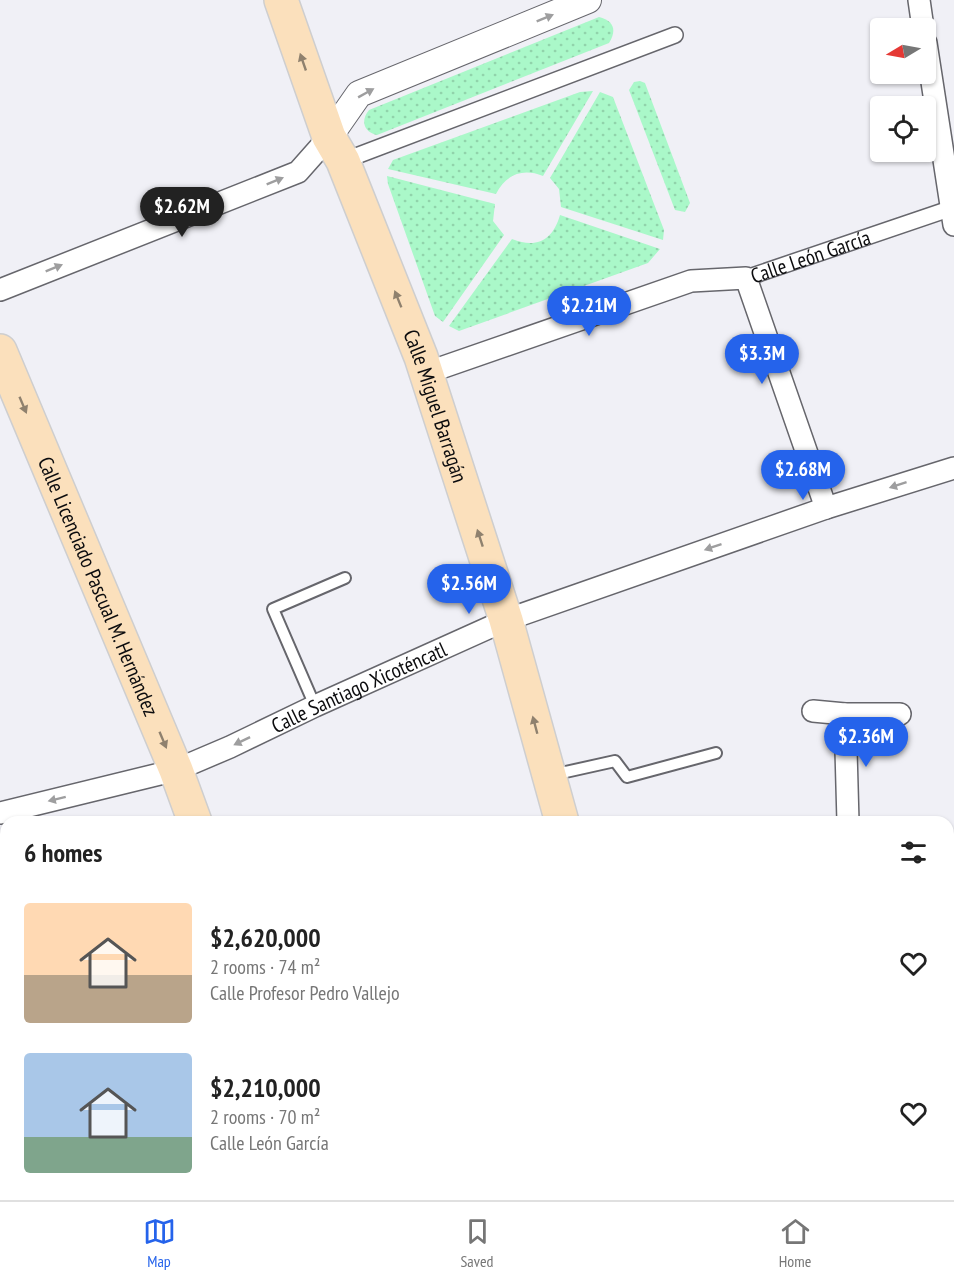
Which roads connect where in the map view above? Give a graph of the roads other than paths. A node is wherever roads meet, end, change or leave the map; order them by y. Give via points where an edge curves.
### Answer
1 (281, 0) edge
2 (588, 0) edge
3 (919, 0) edge
4 (922, 18) edge
5 (675, 35) dead end
6 (933, 84) edge
7 (336, 149) junction
8 (953, 213) edge
9 (746, 278) junction
10 (0, 290) edge
11 (0, 351) edge
12 (426, 373) junction
13 (954, 468) edge
14 (826, 508) junction
15 (345, 578) dead end
16 (506, 620) junction
17 (315, 706) junction
18 (813, 711) dead end
19 (845, 714) junction
20 (900, 714) dead end
21 (716, 753) dead end
22 (176, 770) junction
23 (549, 776) junction
24 (0, 813) edge
25 (193, 816) edge
26 (560, 816) edge
27 (848, 816) edge

7 -> 1 main road, Calle Miguel Barragán
7 -> 2 street via 359,94
3 - 4 street
5 - 7 street
6 - 8 street
10 -> 7 street via 298,172
12 -> 7 main road, Calle Miguel Barragán
8 - 9 street, Calle León García
9 - 12 street, Calle León García via 691,281
9 - 14 street
11 -> 22 main road, Calle Licenciado Pascual M. Hernández
16 -> 12 main road, Calle Miguel Barragán
13 -> 14 street, Calle Santiago Xicoténcatl
14 -> 16 street, Calle Santiago Xicoténcatl
15 - 17 lane via 273,609
16 - 17 street, Calle Santiago Xicoténcatl
23 -> 16 main road, Calle Miguel Barragán
17 -> 22 street, Calle Santiago Xicoténcatl
18 - 19 street
19 - 20 street
19 - 27 street
21 - 23 lane via 627,777 615,761
22 -> 24 street, Calle Santiago Xicoténcatl
22 - 25 main road, Calle Licenciado Pascual M. Hernández
23 - 26 main road, Calle Miguel Barragán

